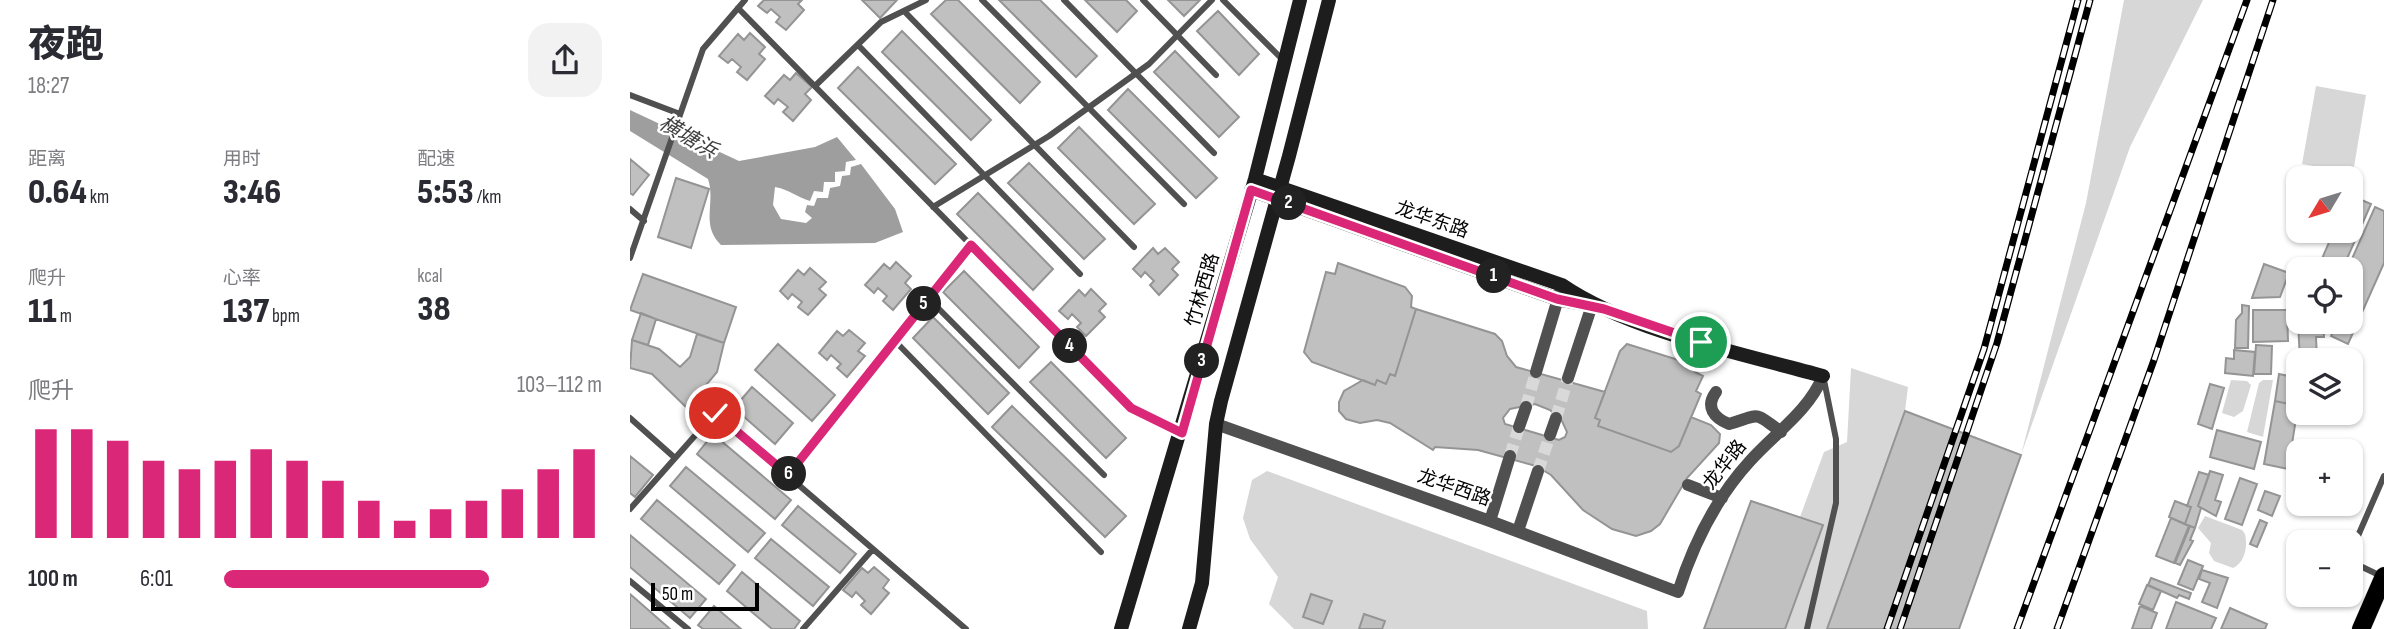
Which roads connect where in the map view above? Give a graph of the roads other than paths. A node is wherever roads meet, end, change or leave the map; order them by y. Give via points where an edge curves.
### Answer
1 (745, 0) edge
2 (926, 0) edge
3 (982, 0) edge
4 (1064, 0) edge
5 (1143, 0) edge
6 (1212, 0) edge
7 (1223, 0) edge
8 (1300, 0) edge
9 (1329, 0) edge
10 (738, 8) junction
11 (904, 11) junction
12 (1177, 35) junction
13 (858, 45) junction
14 (1285, 62) junction
15 (1136, 73) junction
16 (1216, 75) dead end
17 (815, 86) junction
18 (630, 95) edge
19 (1088, 107) junction
20 (680, 114) junction
21 (1034, 145) junction
22 (1214, 153) dead end
23 (984, 176) junction
24 (1253, 184) junction
25 (1279, 193) junction
26 (1184, 204) dead end
27 (933, 207) junction
28 (630, 209) edge
29 (644, 220) junction
30 (971, 245) junction
31 (1134, 247) dead end
32 (630, 258) edge
33 (1080, 274) dead end
34 (1560, 292) junction
35 (928, 298) junction
36 (1592, 305) junction
37 (895, 341) junction
38 (1536, 372) tunnel mouth
39 (1823, 376) junction
40 (1568, 378) tunnel mouth
41 (1716, 393) dead end
42 (1526, 407) tunnel mouth
43 (630, 418) edge
44 (1556, 418) tunnel mouth
45 (1216, 424) junction
46 (1519, 427) tunnel mouth
47 (1781, 432) junction
48 (1182, 433) junction
49 (1550, 435) tunnel mouth
50 (1510, 456) tunnel mouth
51 (675, 458) junction
52 (1538, 471) tunnel mouth
53 (788, 475) junction
54 (1104, 475) dead end
55 (2384, 476) edge
56 (1688, 485) dead end
57 (1722, 498) junction
58 (630, 509) edge
59 (1490, 521) junction
60 (1518, 531) junction
61 (873, 549) junction
62 (1101, 552) dead end
63 (2384, 577) edge
64 (630, 581) edge
65 (1678, 592) joint
66 (688, 629) edge
67 (803, 629) edge
68 (966, 629) edge
69 (1121, 629) edge
70 (1189, 629) edge
71 (1807, 629) edge
72 (2361, 629) edge

1 - 10 lane
2 - 11 lane
3 - 19 lane
4 - 15 lane
5 - 12 lane
6 - 12 lane
7 - 14 lane
8 - 14 main road, 竹林西路
9 - 25 main road
10 - 17 lane
10 - 20 lane via 703,49
11 - 13 lane via 881,22
11 - 21 lane
12 - 15 lane
12 - 16 lane
13 - 17 lane
13 - 23 lane
14 - 24 main road, 竹林西路
15 - 19 lane
15 - 22 lane
17 - 27 lane
18 - 20 lane
19 - 21 lane
19 - 26 lane
20 - 29 lane
21 - 23 lane
21 - 31 lane
23 - 27 lane
23 - 33 lane
24 - 25 main road, 龙华东路
24 - 48 main road, 竹林西路
25 - 34 main road, 龙华东路
25 - 45 main road
27 - 30 lane
28 - 29 lane
29 - 32 lane
30 - 35 lane
30 - 48 lane via 1131,408
34 - 36 main road, 龙华东路
34 - 38 street
35 - 37 lane
35 - 54 lane
36 - 39 main road, 龙华东路
36 - 40 street
37 - 53 lane
37 - 62 lane
39 - 47 street, 龙华路
39 - 71 lane via 1836,439 1836,503
41 - 47 street via 1711,409 1718,419 1729,424 1749,415 1762,416
42 - 46 street
43 - 51 lane
44 - 49 street
45 - 59 street, 龙华西路
45 - 70 main road via 1202,583
47 - 57 street, 龙华路 via 1751,460
48 - 69 main road, 竹林西路
50 - 59 street
51 - 53 lane via 715,413
51 - 58 lane
52 - 60 street
53 - 61 lane
55 - 63 lane via 2351,552 2356,564
56 - 57 street
57 - 65 street, 龙华路 via 1689,558
59 - 60 street, 龙华西路
60 - 65 street, 龙华西路
61 - 67 lane
61 - 68 lane
63 - 72 main road
64 - 66 lane

